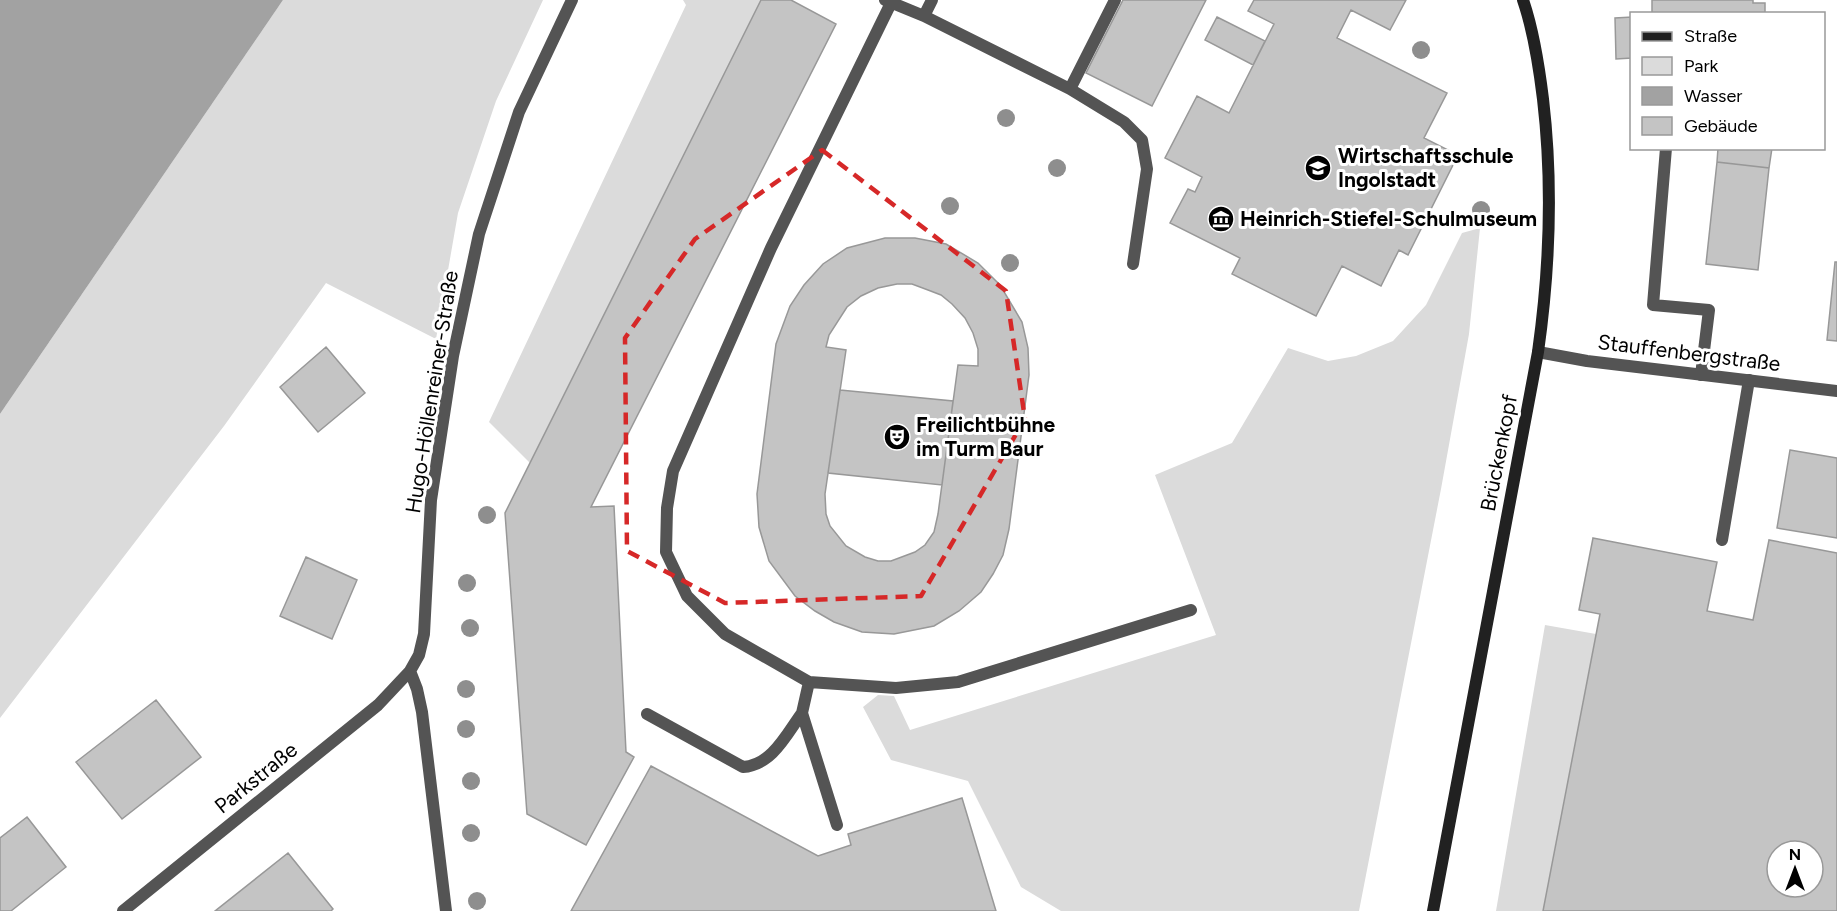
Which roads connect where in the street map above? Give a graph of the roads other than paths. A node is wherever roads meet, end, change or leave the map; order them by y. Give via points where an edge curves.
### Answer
1 (572, 0) edge
2 (932, 0) edge
3 (1114, 0) edge
4 (1523, 0) edge
5 (888, 1) edge
6 (924, 16) junction
7 (1070, 89) junction
8 (1666, 150) edge
9 (1133, 264) dead end
10 (1538, 352) junction
11 (1701, 375) junction
12 (1749, 380) junction
13 (1837, 391) edge
14 (1722, 540) dead end
15 (1191, 610) dead end
16 (410, 671) junction
17 (809, 682) junction
18 (802, 713) junction
19 (647, 714) dead end
20 (837, 825) dead end
21 (123, 911) edge
22 (446, 911) edge
23 (1433, 911) edge

1 - 16 street, Hugo-Höllenreiner-Straße via 519,112 479,234 453,356 431,500 424,634
2 - 6 street
3 - 7 street
4 - 10 street, Brückenkopf via 1541,81 1548,143 1549,243
5 - 6 street
5 - 17 street via 771,248 673,471 667,508 666,552 687,596 725,634
6 - 7 street
7 - 9 street via 1124,122 1142,140 1147,169
8 - 11 street via 1653,305 1709,310
10 - 11 street, Stauffenbergstraße
10 - 23 street, Brückenkopf
11 - 12 street, Stauffenbergstraße
12 - 13 street, Stauffenbergstraße
12 - 14 street
15 - 17 street via 958,682 896,688
16 - 21 street, Parkstraße via 378,705
16 - 22 street via 422,712
17 - 18 street
18 - 19 street via 769,758 743,767
18 - 20 street

